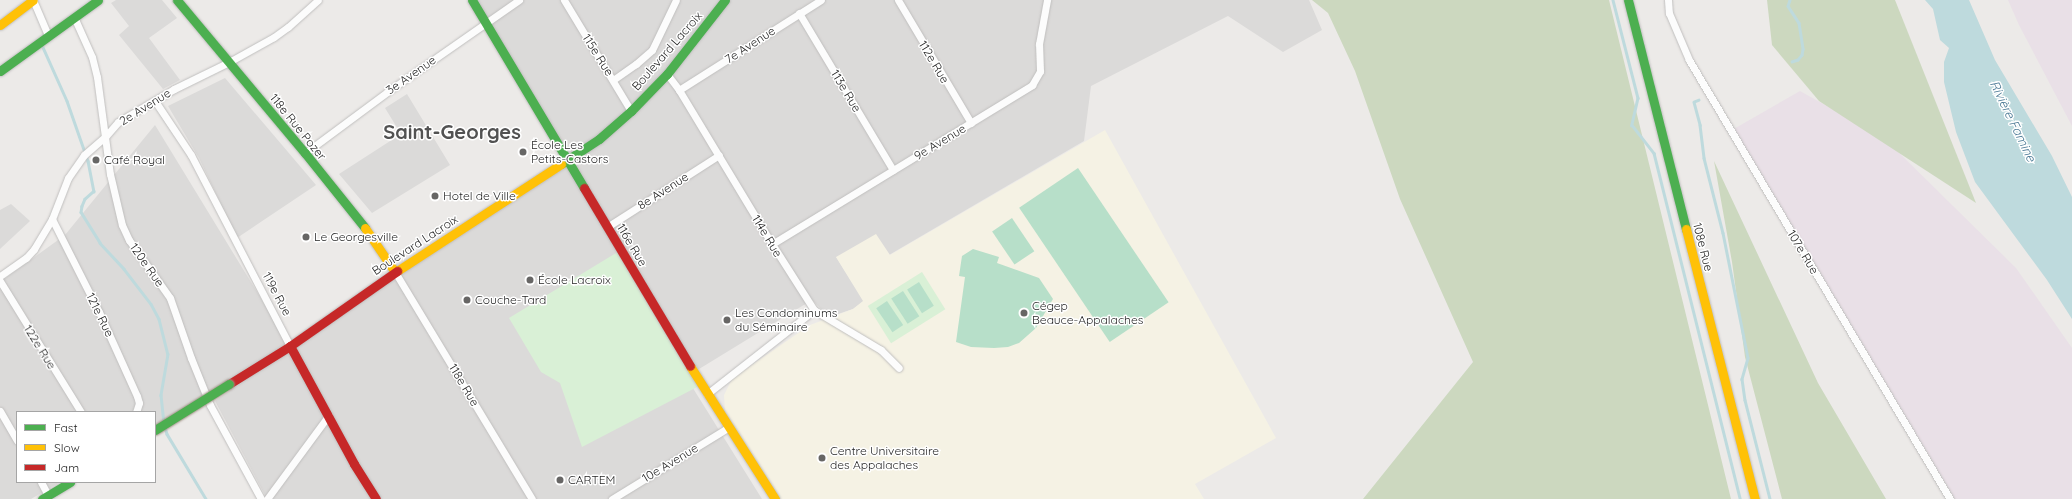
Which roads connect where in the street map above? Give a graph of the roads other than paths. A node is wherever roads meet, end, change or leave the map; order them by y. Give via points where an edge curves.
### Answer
1 (33, 0) edge
2 (98, 0) edge
3 (177, 0) edge
4 (318, 0) edge
5 (472, 0) edge
6 (519, 0) edge
7 (564, 0) edge
8 (676, 0) edge
9 (725, 0) edge
10 (820, 0) edge
11 (898, 0) edge
12 (1047, 0) edge
13 (1628, 0) edge
14 (1668, 0) edge
15 (799, 13) junction
16 (74, 17) junction
17 (486, 22) junction
18 (0, 25) edge
19 (48, 35) junction
20 (229, 62) junction
21 (0, 71) edge
22 (666, 74) junction
23 (613, 80) junction
24 (679, 90) junction
25 (155, 101) junction
26 (631, 111) junction
27 (971, 123) junction
28 (105, 137) junction
29 (305, 153) junction
30 (719, 155) junction
31 (567, 159) junction
32 (893, 170) junction
33 (52, 219) junction
34 (607, 227) junction
35 (772, 244) junction
36 (396, 272) junction
37 (0, 276) edge
38 (0, 281) edge
39 (814, 310) junction
40 (290, 346) junction
41 (899, 368) dead end
42 (707, 394) junction
43 (0, 411) edge
44 (80, 411) edge
45 (136, 411) edge
46 (329, 415) junction
47 (729, 427) junction
48 (156, 429) edge
49 (16, 438) edge
50 (41, 483) edge
51 (68, 483) edge
52 (45, 497) edge
53 (261, 499) edge
54 (267, 499) edge
55 (376, 499) edge
56 (532, 499) edge
57 (612, 499) edge
58 (775, 499) edge
59 (1755, 499) edge
60 (1950, 499) edge

1 - 18 main road
1 - 19 street
2 - 16 main road
3 - 20 main road, 118e Rue Pozer
4 - 20 street, 2e Avenue via 288,28
5 - 17 main road, 116e Rue
6 - 17 street, 3e Avenue
7 - 23 street, 115e Rue
8 - 23 street via 652,50
9 - 22 main road, Boulevard Lacroix
10 - 15 street, 7e Avenue
11 - 27 street, 112e Rue
12 - 27 street, 9e Avenue via 1041,26 1040,71 1037,77 1023,92
13 - 59 main road, 108e Rue
14 - 60 street, 107e Rue via 1669,13 1689,60
15 - 24 street, 7e Avenue
15 - 32 street, 113e Rue
16 - 19 main road
16 - 28 street, 120e Rue via 92,57 100,91
17 - 29 street, 3e Avenue
17 - 31 main road, 116e Rue
19 - 21 main road
20 - 25 street, 2e Avenue
20 - 29 main road, 118e Rue Pozer
22 - 24 street, 114e Rue
22 - 26 main road, Boulevard Lacroix
23 - 26 street, 115e Rue
24 - 30 street, 114e Rue
25 - 28 street, 2e Avenue via 118,122
25 - 40 street, 119e Rue via 190,155
26 - 31 main road, Boulevard Lacroix via 599,139
27 - 32 street, 9e Avenue
28 - 33 street, 2e Avenue via 86,153 68,178
28 - 53 street, 120e Rue via 110,174 122,225 129,240 170,298 210,405
29 - 36 main road, 118e Rue Pozer via 368,232
30 - 34 street, 8e Avenue
30 - 35 street, 114e Rue
31 - 34 main road, 116e Rue
31 - 36 main road, Boulevard Lacroix
32 - 35 street, 9e Avenue
33 - 37 street, 2e Avenue via 26,258
33 - 45 street, 121e Rue via 99,312 137,396 139,403
34 - 42 main road, 116e Rue
35 - 39 street, 114e Rue
36 - 40 main road, Boulevard Lacroix
36 - 56 street, 118e Rue
38 - 44 street, 122e Rue
39 - 41 street, 114e Rue via 882,350
39 - 42 street
40 - 46 main road, 119e Rue
40 - 48 main road, Boulevard Lacroix, bridge
42 - 47 main road, 116e Rue
43 - 49 street
46 - 54 street
46 - 55 main road, 119e Rue via 368,489
47 - 57 street, 10e Avenue
47 - 58 main road, 116e Rue
50 - 52 street
51 - 52 main road

